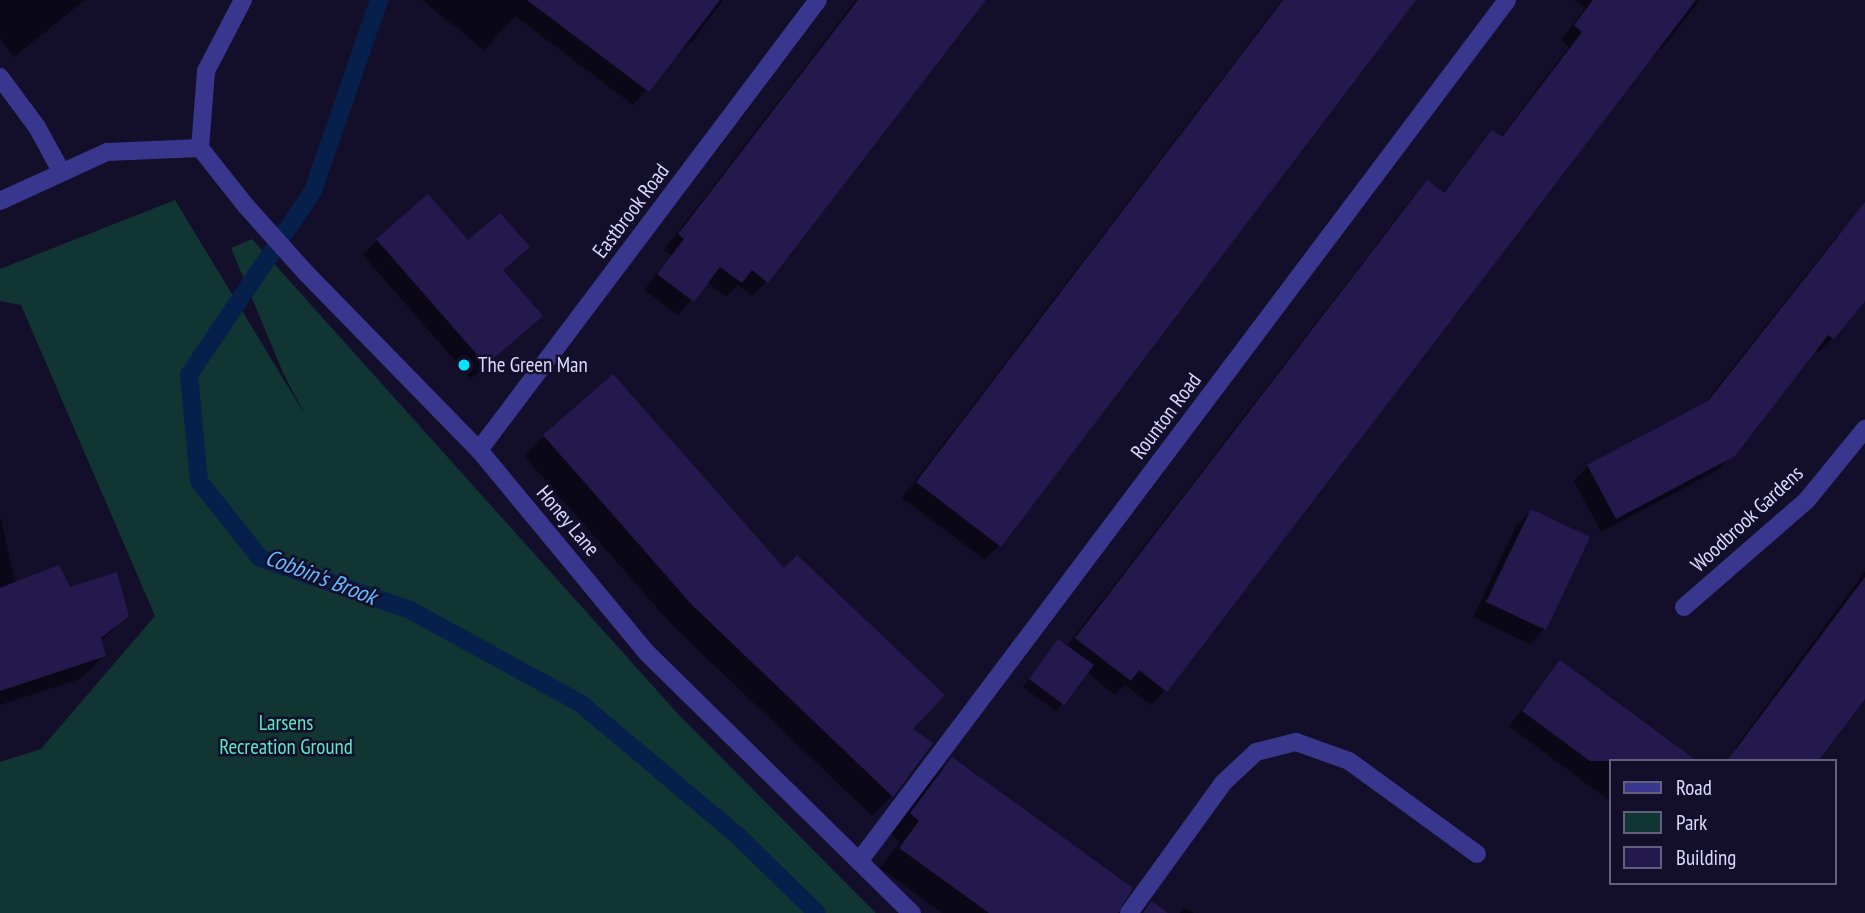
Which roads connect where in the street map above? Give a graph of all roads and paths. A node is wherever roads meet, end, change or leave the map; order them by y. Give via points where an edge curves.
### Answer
1 (243, 0) edge
2 (818, 0) edge
3 (1507, 0) edge
4 (0, 77) edge
5 (200, 148) junction
6 (61, 171) junction
7 (0, 201) edge
8 (1865, 429) edge
9 (480, 450) junction
10 (1684, 607) dead end
11 (1477, 854) dead end
12 (860, 860) junction
13 (912, 913) edge
14 (1129, 913) edge

1 - 5 street via 206,72
2 - 9 street, Eastbrook Road
3 - 12 street, Rounton Road
4 - 6 street via 37,127
5 - 6 street via 107,152
5 - 9 street, Honey Lane via 306,273
6 - 7 street
8 - 10 street, Woodbrook Gardens via 1807,500
9 - 12 street, Honey Lane via 646,652
11 - 14 street via 1349,761 1296,742 1256,752 1223,783
12 - 13 street, Honey Lane

